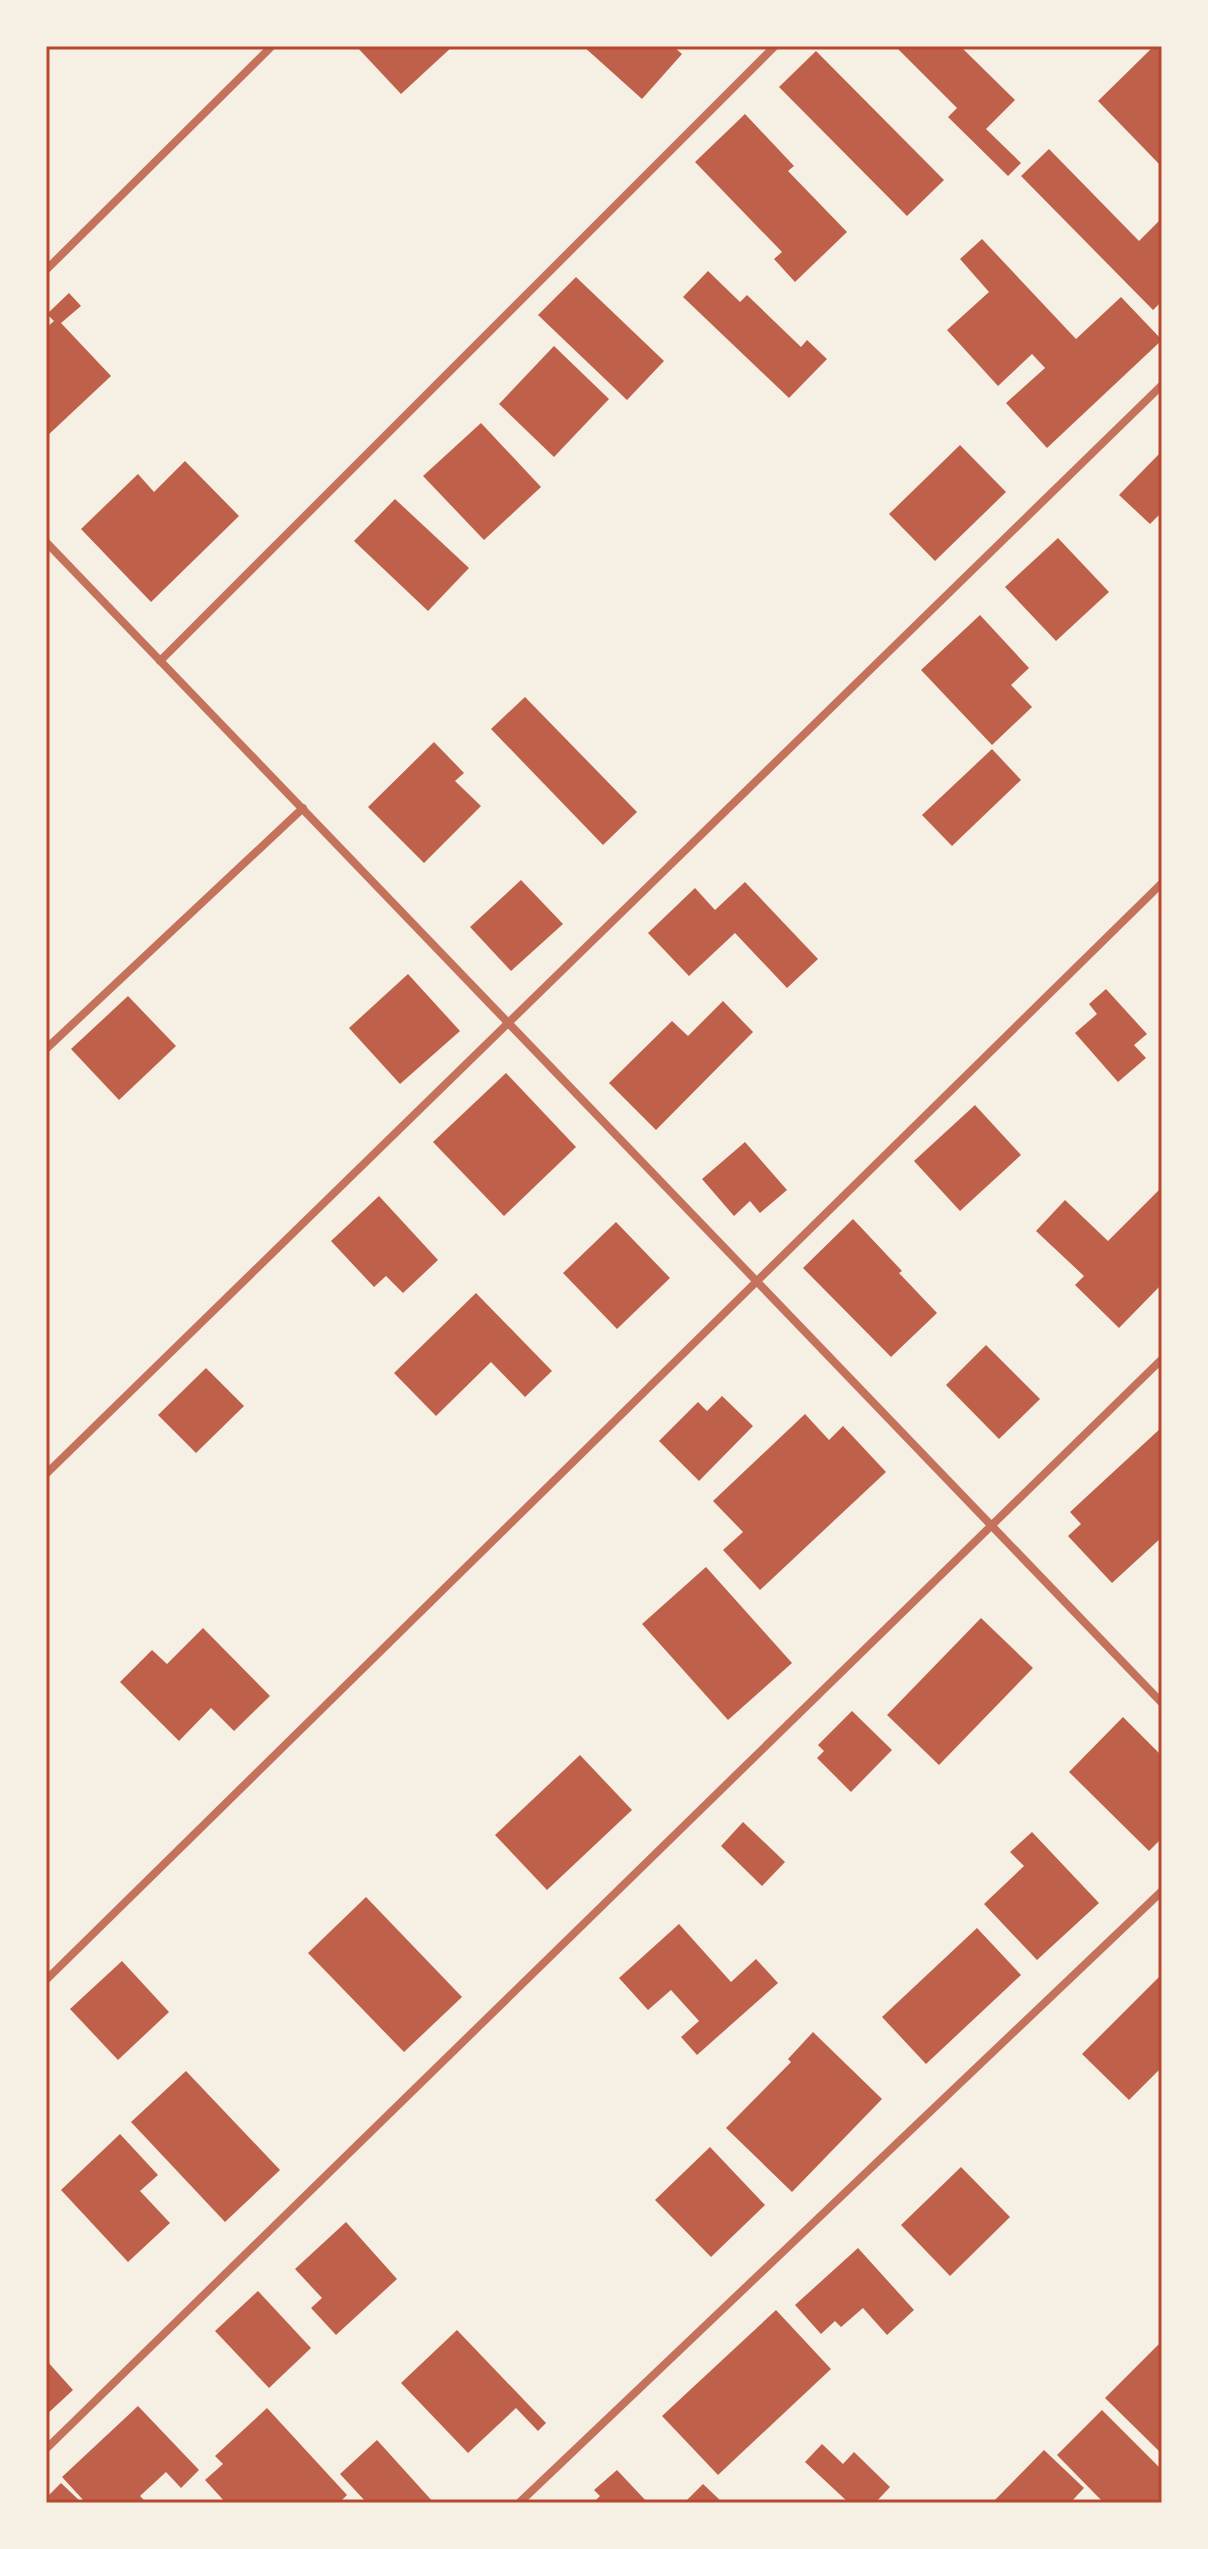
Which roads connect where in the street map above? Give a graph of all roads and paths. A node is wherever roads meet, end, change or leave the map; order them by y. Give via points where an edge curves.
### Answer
1 (272, 46) edge
2 (775, 46) edge
3 (46, 270) edge
4 (1162, 385) edge
5 (46, 542) edge
6 (160, 661) junction
7 (303, 808) junction
8 (1162, 883) edge
9 (508, 1025) junction
10 (46, 1049) edge
11 (756, 1280) junction
12 (1162, 1359) edge
13 (46, 1474) edge
14 (992, 1526) junction
15 (1162, 1703) edge
16 (1162, 1891) edge
17 (46, 1980) edge
18 (46, 2449) edge
19 (519, 2503) edge

1 - 3 street
2 - 6 street
4 - 9 street
5 - 6 street
6 - 7 street
7 - 9 street
7 - 10 street
8 - 11 street
9 - 11 street
9 - 13 street
11 - 14 street
11 - 17 street
12 - 14 street
14 - 15 street
14 - 18 street
16 - 19 street

